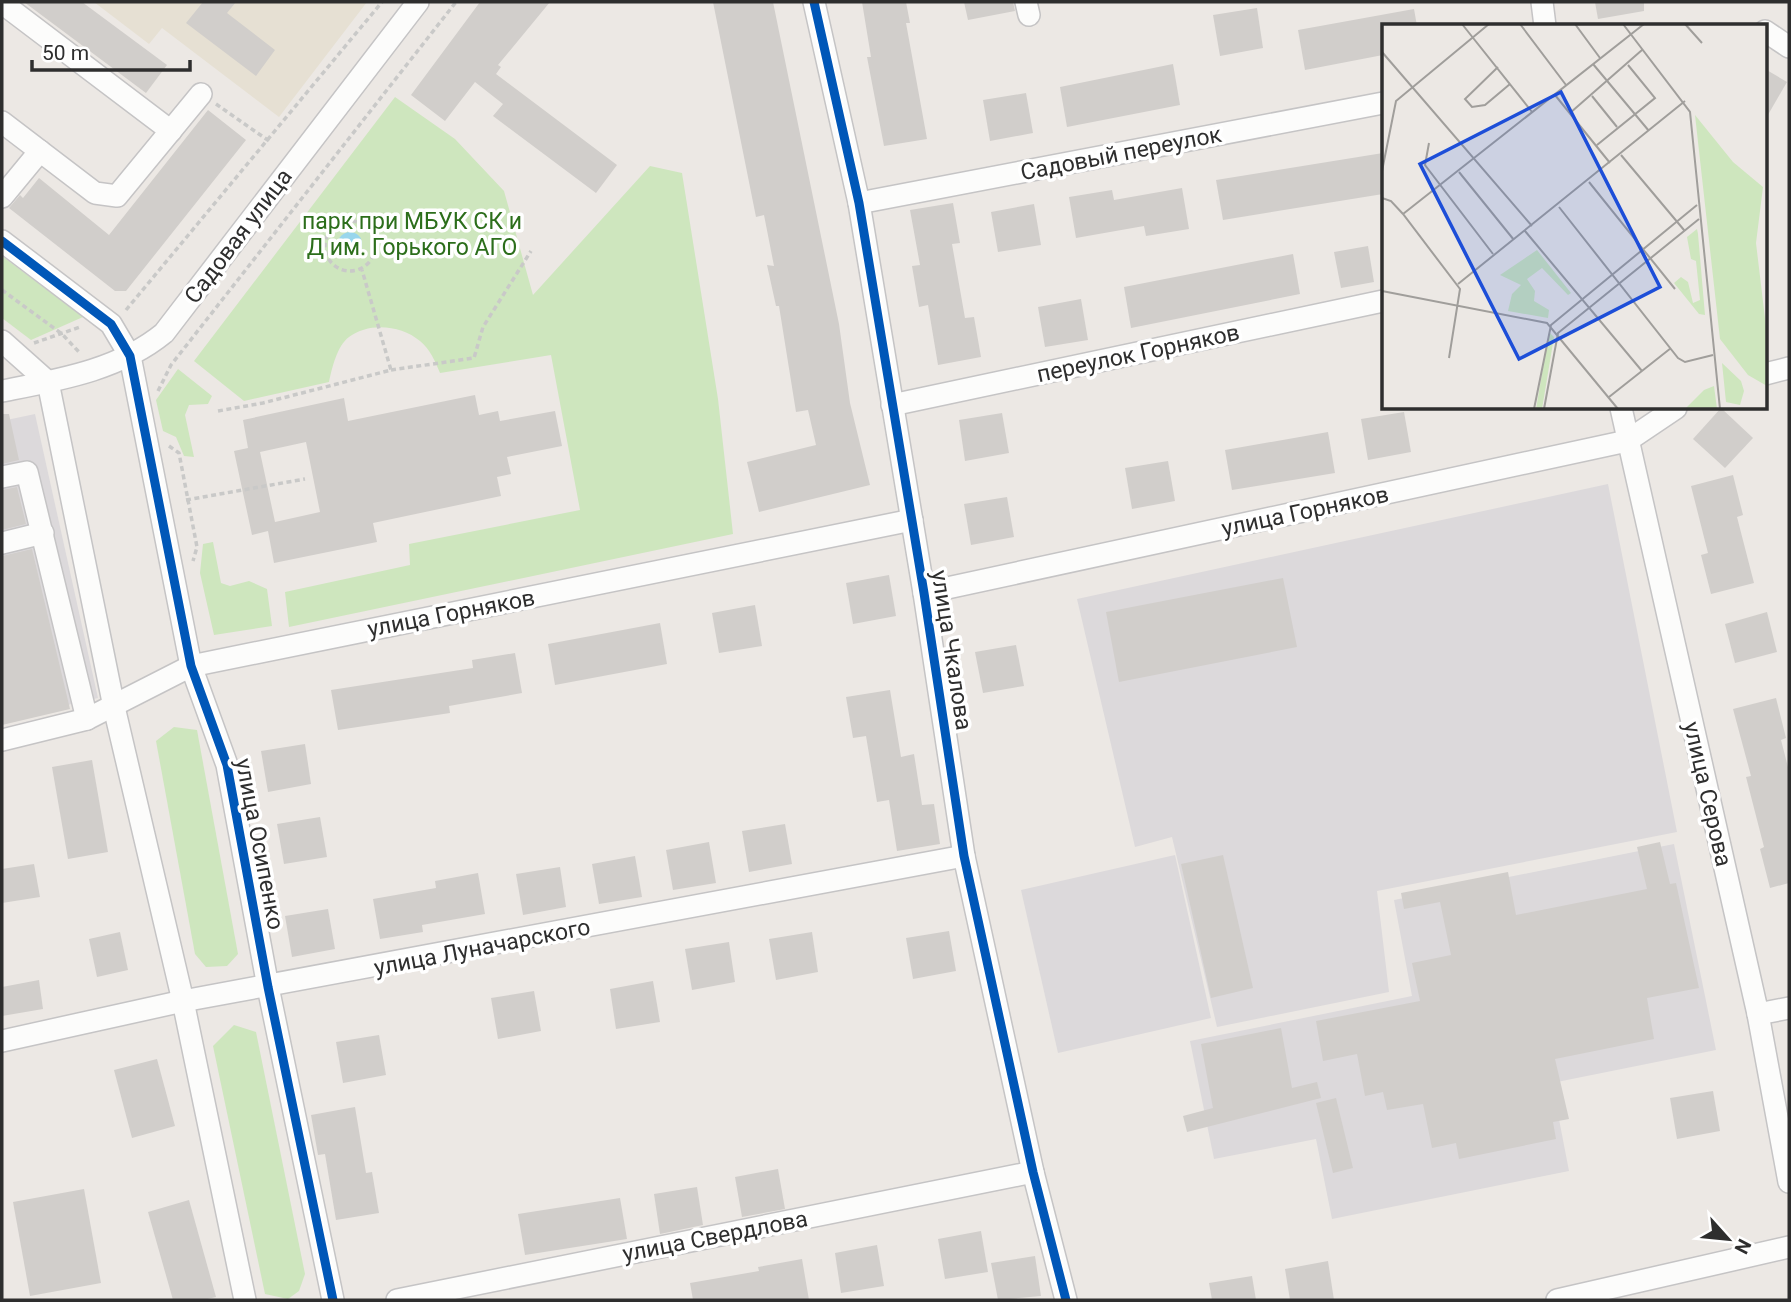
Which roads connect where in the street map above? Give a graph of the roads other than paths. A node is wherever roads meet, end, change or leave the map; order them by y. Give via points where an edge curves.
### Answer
1 (418, 2) edge
2 (814, 2) edge
3 (1542, 2) edge
4 (2, 3) edge
5 (1545, 24) edge
6 (1766, 32) edge
7 (1789, 47) edge
8 (201, 94) road end
9 (1382, 103) edge
10 (2, 122) edge
11 (171, 131) junction
12 (40, 151) junction
13 (2, 197) edge
14 (859, 203) junction
15 (2, 241) edge
16 (1382, 301) edge
17 (8, 346) edge
18 (130, 356) junction
19 (1789, 369) edge
20 (1766, 374) edge
21 (48, 382) junction
22 (2, 391) edge
23 (892, 405) junction
24 (1620, 410) edge
25 (1673, 410) edge
26 (1628, 442) junction
27 (2, 477) edge
28 (912, 520) junction
29 (43, 533) junction
30 (2, 543) edge
31 (924, 593) junction
32 (191, 666) junction
33 (114, 708) junction
34 (87, 719) junction
35 (2, 740) edge
36 (964, 856) junction
37 (268, 987) junction
38 (183, 1001) junction
39 (1789, 1008) edge
40 (1758, 1014) junction
41 (2, 1041) edge
42 (1033, 1172) junction
43 (1789, 1182) edge
44 (1789, 1247) edge
45 (1606, 1295) edge
46 (245, 1300) edge
47 (333, 1300) edge
48 (397, 1300) edge
49 (1066, 1300) edge
50 (1557, 1300) edge

1 - 18 street, Садовая улица via 164,333
2 - 14 street, улица Чкалова
3 - 5 street
4 - 11 street
6 - 7 street
8 - 11 street
9 - 14 street, Садовый переулок
10 - 12 street
11 - 12 street via 117,196 95,193
12 - 13 street
14 - 23 street, улица Чкалова
15 - 18 street, улица Осипенко via 111,324
16 - 23 street, переулок Горняков
17 - 21 street
18 - 21 street, Садовая улица
18 - 32 street, улица Осипенко
19 - 20 street
21 - 22 street, Садовая улица
21 - 33 street
23 - 28 street, улица Чкалова
24 - 26 street, улица Серова
25 - 26 street, улица Горняков
26 - 31 street, улица Горняков
26 - 40 street, улица Серова
27 - 29 street via 27,472
28 - 31 street, улица Чкалова
28 - 32 street, улица Горняков
29 - 30 street
29 - 34 street
31 - 36 street, улица Чкалова
32 - 33 street, улица Горняков
32 - 37 street, улица Осипенко via 227,765
33 - 34 street, улица Горняков
33 - 38 street
34 - 35 street, улица Горняков
36 - 37 street, улица Луначарского
36 - 42 street, улица Чкалова
37 - 38 street, улица Луначарского
37 - 47 street, улица Осипенко
38 - 41 street, улица Луначарского
38 - 46 street
39 - 40 street
40 - 43 street, улица Серова
42 - 48 street, улица Свердлова
42 - 49 street, улица Чкалова
44 - 45 street
45 - 50 street

